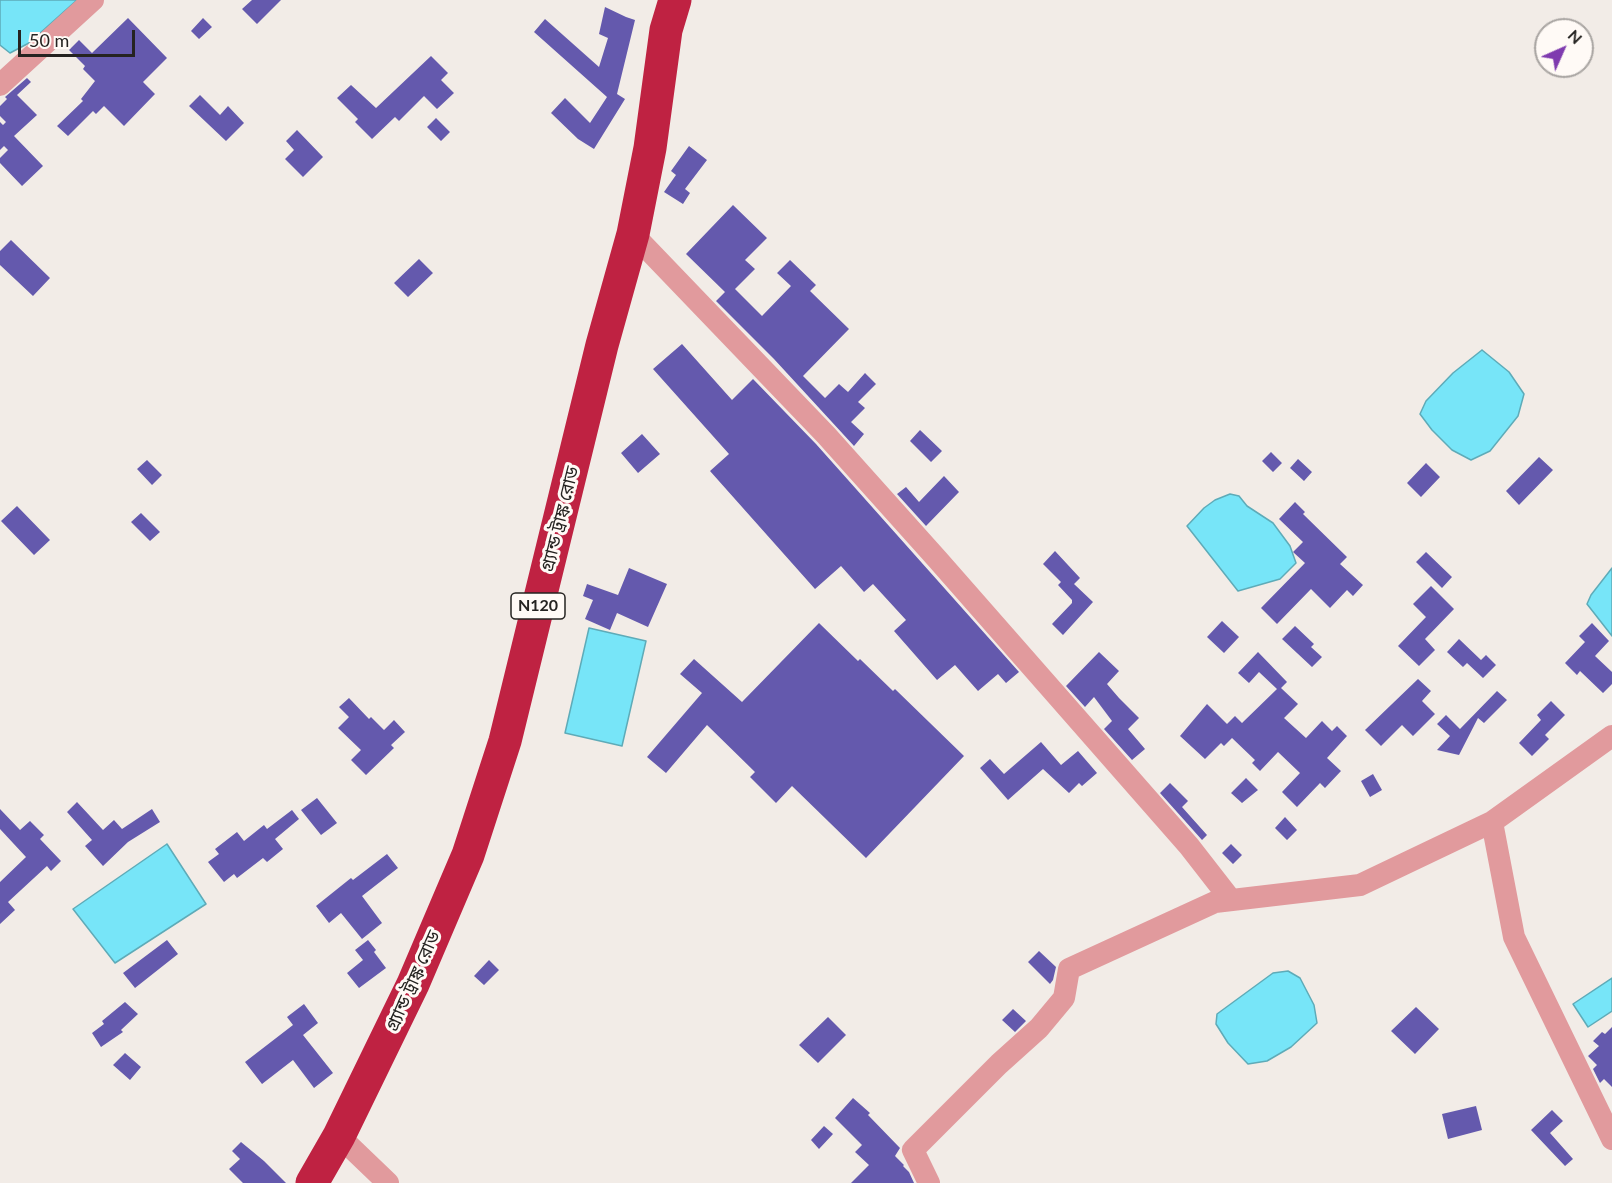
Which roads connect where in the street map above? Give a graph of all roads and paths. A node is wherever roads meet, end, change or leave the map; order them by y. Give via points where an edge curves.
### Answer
1 (93, 0) edge
2 (675, 0) edge
3 (0, 85) edge
4 (633, 234) junction
5 (1612, 736) edge
6 (1491, 822) junction
7 (1231, 900) junction
8 (339, 1136) junction
9 (1612, 1139) edge
10 (312, 1183) edge
11 (388, 1183) edge
12 (929, 1183) edge

1 - 3 street
2 - 4 highway, গ্র্যান্ড ট্রাঙ্ক রোড / N120 via 666,30 650,148
4 - 7 street via 826,435 1112,757
4 - 8 highway, গ্র্যান্ড ট্রাঙ্ক রোড / N120 via 505,741 468,855 413,984
5 - 6 street
6 - 7 street via 1360,885
6 - 9 street via 1514,937
7 - 12 street via 1215,902 1069,969 1064,998 1039,1028 913,1150
8 - 10 highway, গ্র্যান্ড ট্রাঙ্ক রোড / N120
8 - 11 street

